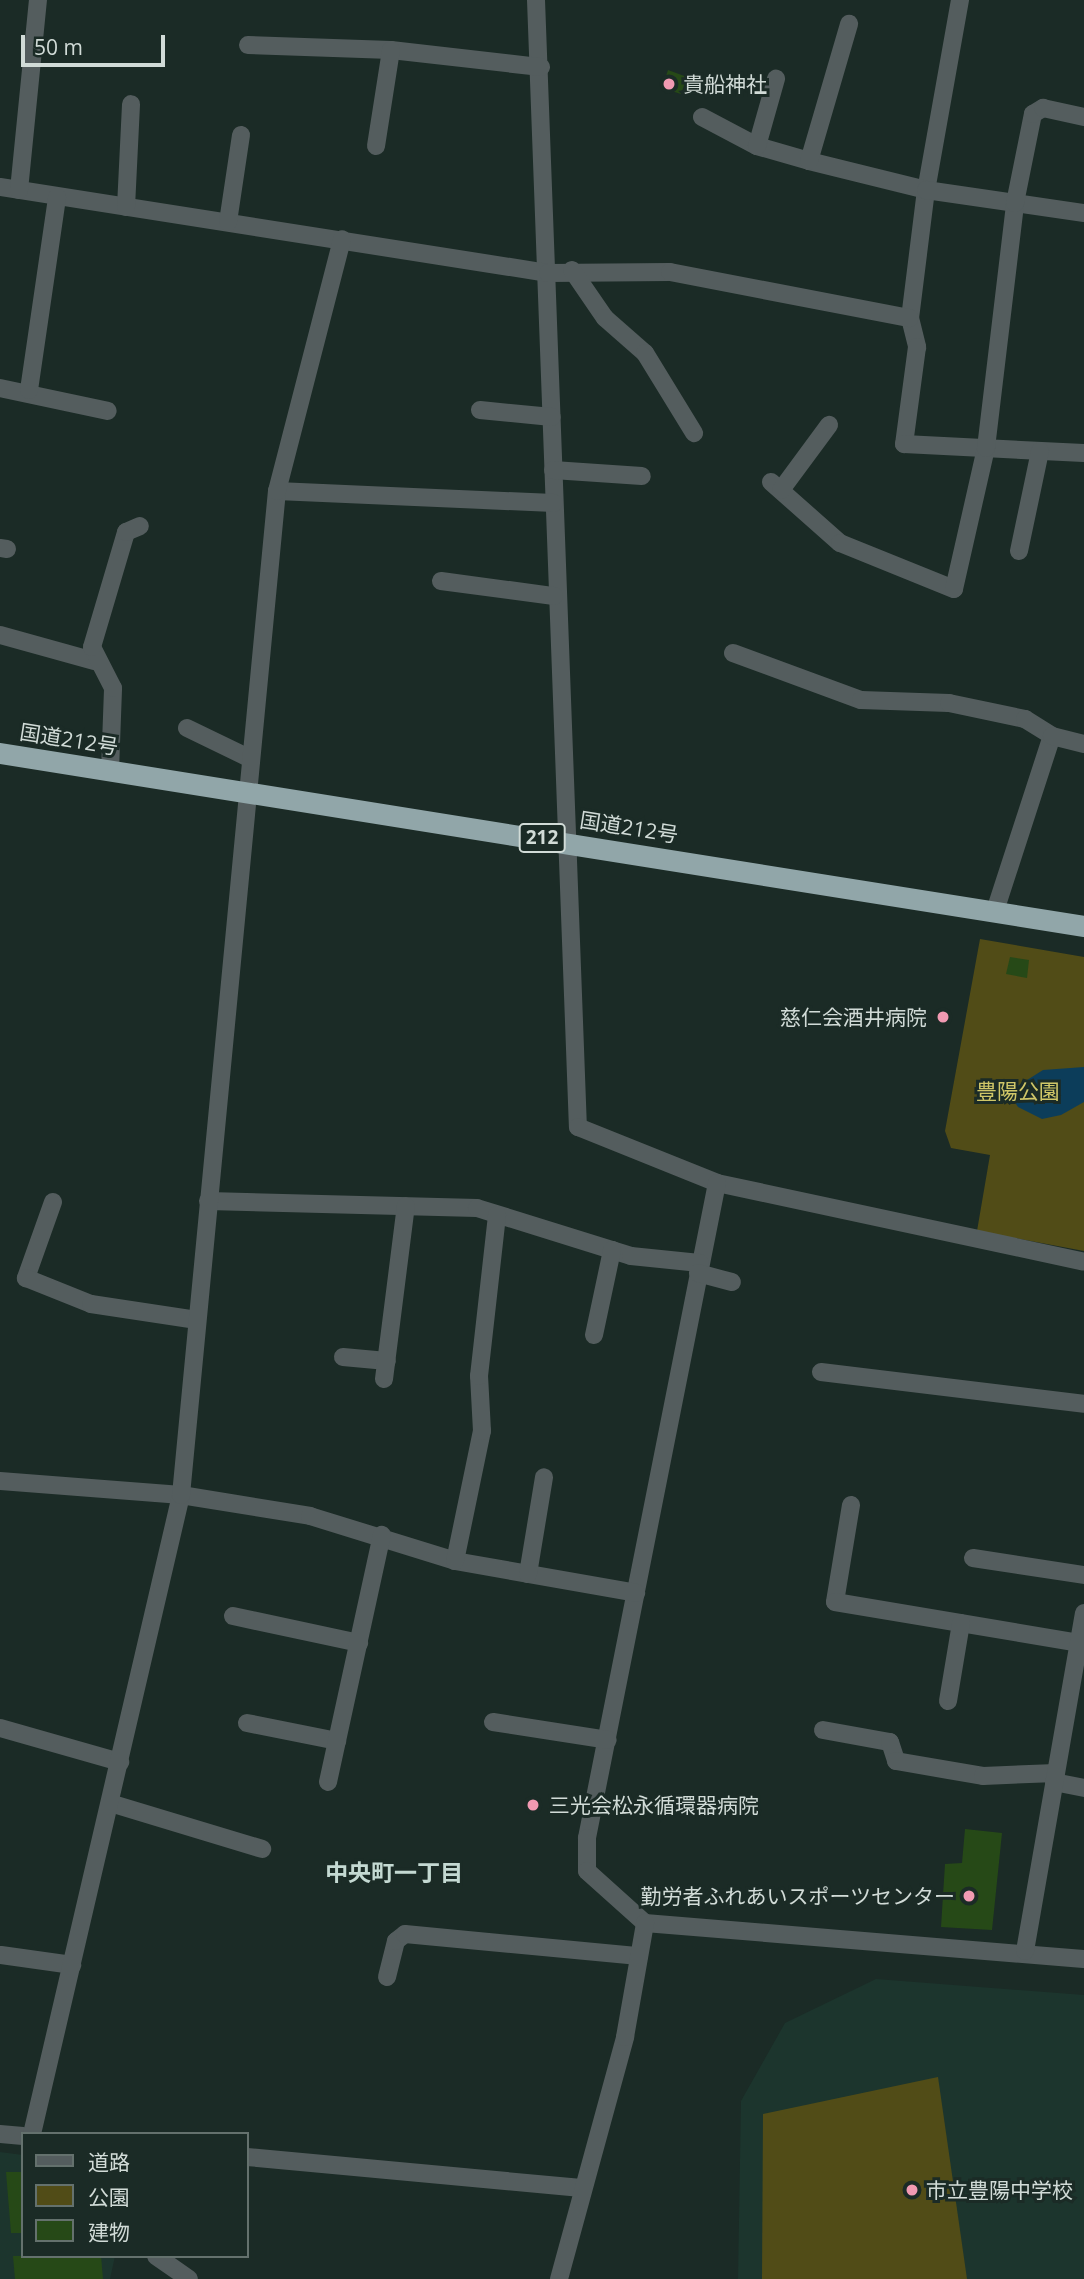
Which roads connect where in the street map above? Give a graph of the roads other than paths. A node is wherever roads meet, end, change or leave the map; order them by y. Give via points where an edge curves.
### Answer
1 (38, 0) edge
2 (536, 0) edge
3 (960, 0) edge
4 (849, 24) dead end
5 (248, 45) dead end
6 (391, 50) junction
7 (541, 67) junction
8 (776, 79) dead end
9 (131, 104) dead end
10 (702, 117) dead end
11 (1084, 117) edge
12 (241, 135) dead end
13 (376, 146) dead end
14 (757, 146) junction
15 (809, 161) junction
16 (0, 187) edge
17 (19, 190) junction
18 (926, 190) junction
19 (57, 197) junction
20 (1015, 203) junction
21 (126, 207) junction
22 (1084, 213) edge
23 (228, 222) junction
24 (342, 239) junction
25 (572, 270) junction
26 (548, 273) junction
27 (910, 318) junction
28 (0, 388) edge
29 (29, 390) junction
30 (480, 410) dead end
31 (108, 411) dead end
32 (551, 417) junction
33 (829, 425) dead end
34 (694, 433) dead end
35 (986, 448) junction
36 (1040, 451) junction
37 (1084, 453) edge
38 (553, 470) junction
39 (642, 476) dead end
40 (277, 491) junction
41 (554, 503) junction
42 (140, 526) dead end
43 (1019, 551) dead end
44 (441, 581) dead end
45 (554, 596) junction
46 (0, 635) edge
47 (733, 653) dead end
48 (94, 661) junction
49 (187, 728) dead end
50 (1052, 736) junction
51 (1084, 744) edge
52 (0, 752) edge
53 (249, 758) junction
54 (110, 771) junction
55 (246, 790) junction
56 (564, 842) junction
57 (995, 911) junction
58 (1084, 926) edge
59 (717, 1183) junction
60 (208, 1201) junction
61 (52, 1202) dead end
62 (406, 1206) junction
63 (497, 1215) junction
64 (612, 1250) junction
65 (1084, 1262) edge
66 (699, 1268) junction
67 (732, 1282) dead end
68 (197, 1320) junction
69 (594, 1335) dead end
70 (343, 1357) dead end
71 (387, 1361) junction
72 (821, 1373) dead end
73 (384, 1379) dead end
74 (1084, 1404) edge
75 (544, 1477) dead end
76 (0, 1481) edge
77 (181, 1495) junction
78 (851, 1505) dead end
79 (382, 1535) junction
80 (973, 1558) dead end
81 (455, 1561) junction
82 (528, 1574) junction
83 (1084, 1575) edge
84 (636, 1593) junction
85 (1084, 1613) edge
86 (233, 1616) dead end
87 (961, 1623) junction
88 (359, 1643) junction
89 (1079, 1643) junction
90 (948, 1701) dead end
91 (493, 1722) dead end
92 (247, 1723) dead end
93 (0, 1728) edge
94 (823, 1730) dead end
95 (608, 1740) junction
96 (337, 1741) junction
97 (120, 1762) junction
98 (1055, 1777) junction
99 (328, 1782) dead end
100 (1084, 1788) edge
101 (110, 1803) junction
102 (262, 1849) dead end
103 (645, 1923) junction
104 (1025, 1951) junction
105 (1, 1955) edge
106 (639, 1956) junction
107 (1084, 1959) edge
108 (72, 1965) junction
109 (387, 1977) dead end
110 (32, 2132) edge
111 (0, 2134) edge
112 (21, 2136) edge
113 (248, 2157) edge
114 (579, 2188) junction
115 (159, 2258) edge
116 (190, 2279) edge
117 (559, 2279) edge

1 - 17 street
2 - 7 street
3 - 18 street
4 - 15 street
5 - 6 street
6 - 7 street
6 - 13 street
7 - 26 street
8 - 14 street
9 - 21 street
10 - 14 street
11 - 20 street via 1043,108 1033,114
12 - 23 street
14 - 15 street
15 - 18 street
16 - 17 street
17 - 19 street
18 - 20 street
18 - 27 street
19 - 21 street
19 - 29 street
20 - 22 street
20 - 35 street
21 - 23 street
23 - 24 street
24 - 26 street
24 - 40 street
25 - 26 street
25 - 27 street via 670,272
25 - 34 street via 605,318 645,353
26 - 32 street
27 - 35 street via 917,347 904,444
28 - 29 street
29 - 31 street via 41,400
30 - 32 street
32 - 38 street
33 - 35 street via 776,486 840,543 954,589
35 - 36 street
36 - 37 street
36 - 43 street
38 - 39 street
38 - 41 street
40 - 41 street
40 - 53 street
41 - 45 street
42 - 48 street via 125,532 101,602
44 - 45 street
45 - 56 street
46 - 48 street
47 - 50 street via 861,700 949,703 1025,719
48 - 54 street via 113,688
49 - 53 street
50 - 51 street
50 - 57 street
52 - 54 highway, 国道212号 / 212
53 - 55 street
54 - 55 highway, 国道212号 / 212
55 - 56 highway, 国道212号 / 212
55 - 60 street
56 - 57 highway, 国道212号 / 212
56 - 59 street via 578,1127
57 - 58 highway, 国道212号 / 212
59 - 65 street
59 - 66 street
60 - 62 street
60 - 68 street
61 - 68 street via 26,1278 91,1304
62 - 63 street
62 - 71 street
63 - 64 street
63 - 81 street via 480,1376 482,1431
64 - 66 street
64 - 69 street
66 - 67 street
66 - 84 street
68 - 77 street
70 - 71 street
71 - 73 street
72 - 74 street
75 - 82 street
76 - 77 street
77 - 79 street
77 - 97 street
78 - 87 street via 835,1602
79 - 81 street
79 - 88 street
80 - 83 street
81 - 82 street
82 - 84 street
84 - 95 street
85 - 89 street
86 - 88 street
87 - 89 street
87 - 90 street
88 - 96 street
89 - 98 street
91 - 95 street
92 - 96 street
93 - 97 street
94 - 98 street via 890,1742 896,1761 983,1776
95 - 103 street via 587,1838 587,1871
96 - 99 street
97 - 101 street
98 - 100 street
98 - 104 street
101 - 102 street
101 - 108 street
103 - 104 street
103 - 106 street
104 - 107 street
105 - 108 street
106 - 109 street via 405,1934 396,1941
106 - 114 street via 625,2037
108 - 110 street
111 - 112 street
113 - 114 street
114 - 117 street
115 - 116 street

